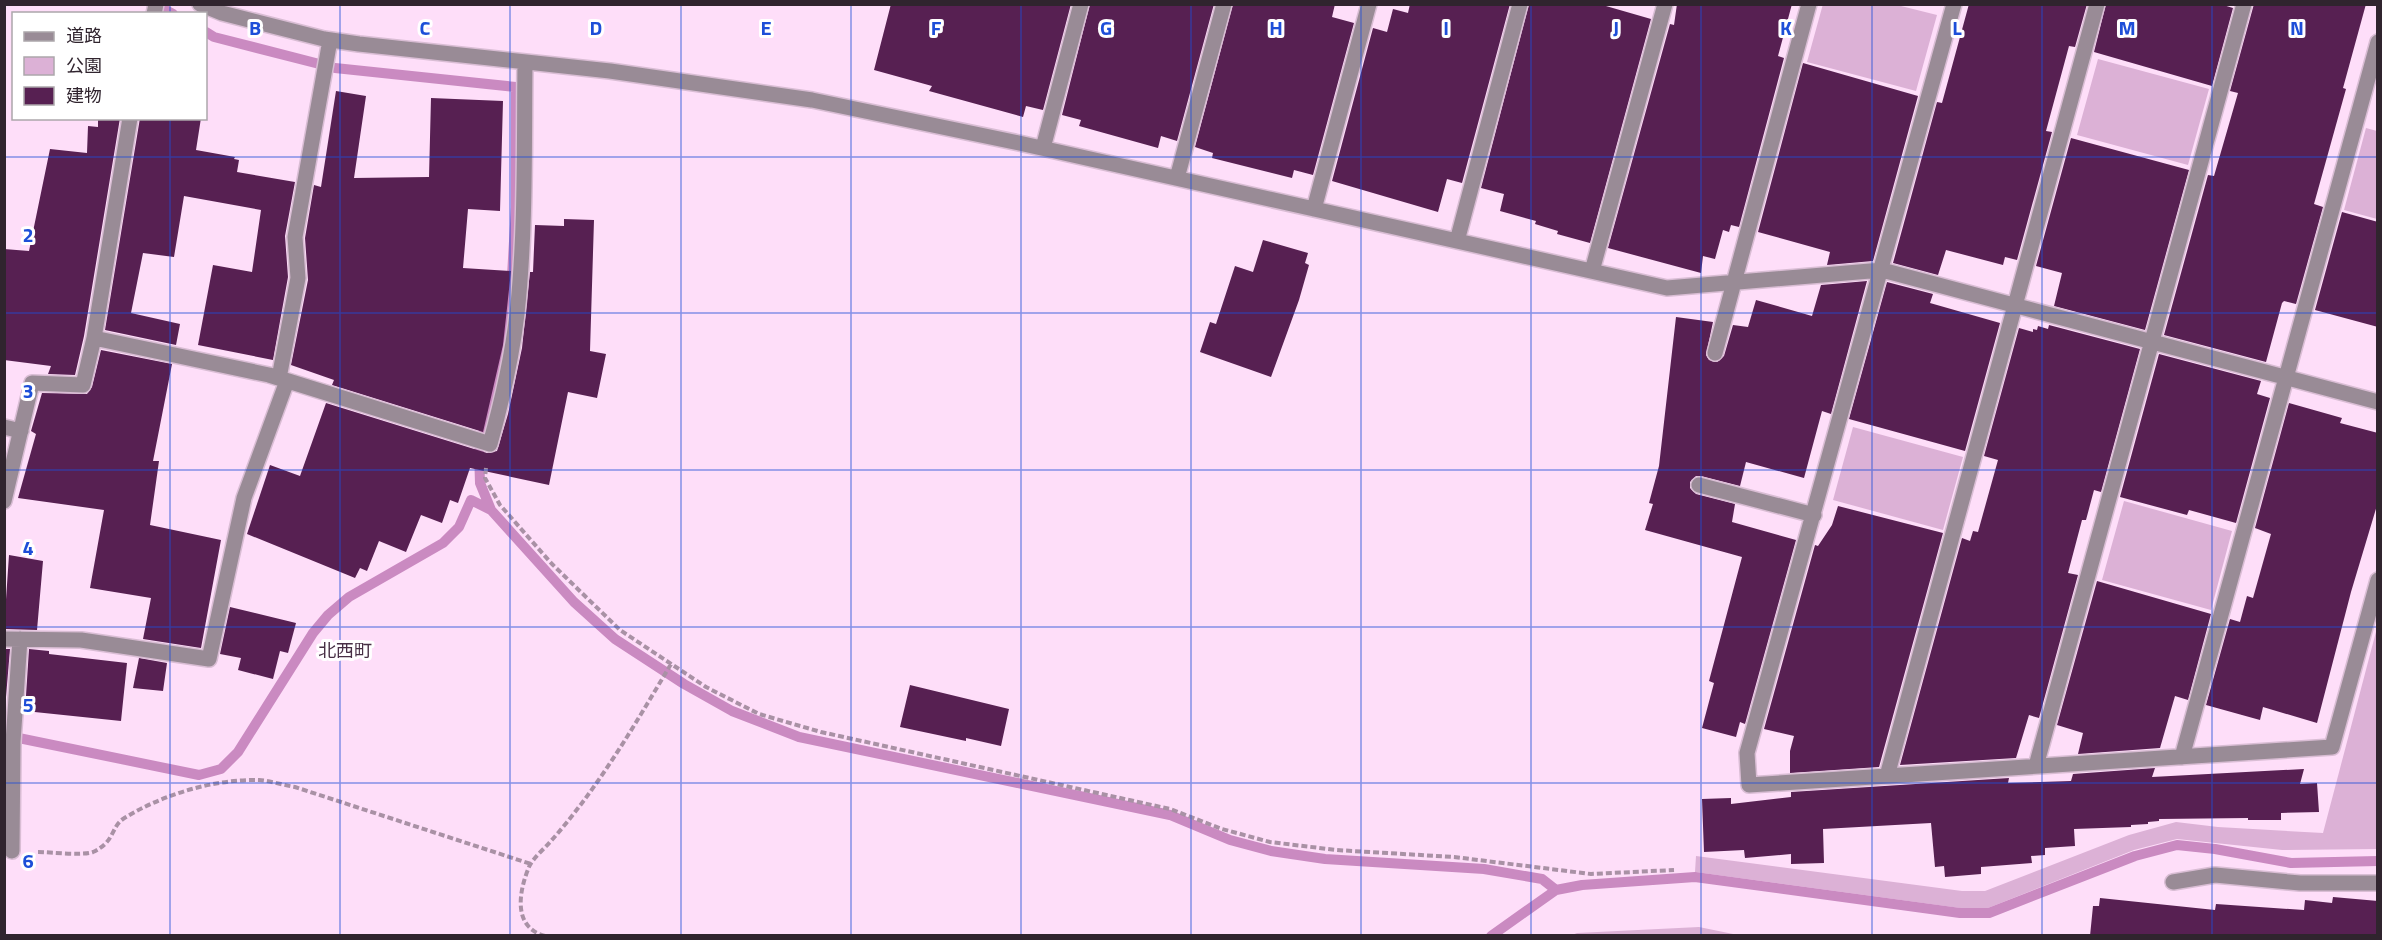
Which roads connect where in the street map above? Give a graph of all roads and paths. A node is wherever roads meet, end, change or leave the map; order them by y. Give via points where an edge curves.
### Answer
1 (200, 4) edge
2 (1081, 4) edge
3 (1224, 4) edge
4 (1369, 4) edge
5 (1520, 4) edge
6 (1665, 4) edge
7 (1809, 4) edge
8 (1954, 4) edge
9 (2097, 4) edge
10 (2244, 4) edge
11 (330, 40) junction
12 (2378, 42) edge
13 (525, 62) junction
14 (130, 120) edge
15 (1043, 148) junction
16 (1177, 178) junction
17 (1314, 209) junction
18 (1457, 241) junction
19 (1882, 270) junction
20 (1593, 271) junction
21 (1734, 282) junction
22 (2015, 305) junction
23 (94, 338) junction
24 (2151, 342) junction
25 (1715, 353) dead end
26 (2286, 377) junction
27 (283, 380) junction
28 (2378, 402) edge
29 (4, 428) edge
30 (21, 430) junction
31 (484, 442) junction
32 (1699, 485) dead end
33 (4, 501) edge
34 (1814, 515) junction
35 (2378, 580) edge
36 (12, 639) edge
37 (671, 664) junction
38 (9, 742) edge
39 (2181, 757) junction
40 (2036, 766) junction
41 (1887, 776) junction
42 (12, 851) joint
43 (531, 864) junction
44 (1674, 870) dead end
45 (2173, 882) dead end
46 (2378, 883) edge
47 (545, 936) edge

1 - 11 street
2 - 15 street
3 - 16 street
4 - 17 street
5 - 18 street
6 - 20 street
7 - 21 street
8 - 19 street
9 - 22 street
10 - 24 street
11 - 13 street
11 - 27 street via 295,237 298,278
12 - 26 street
13 - 15 street via 812,100
13 - 31 street via 517,315 502,401
14 - 23 street
15 - 16 street
16 - 17 street
17 - 18 street
18 - 20 street
19 - 21 street
19 - 22 street
19 - 34 street
20 - 21 street via 1667,288
21 - 25 street
22 - 24 street
22 - 41 street
23 - 27 street
23 - 30 street via 83,385 33,383
24 - 26 street
24 - 40 street
26 - 28 street
26 - 39 street
27 - 31 street
27 - 36 street via 244,498 208,658 81,640
29 - 30 street
30 - 33 street
31 - 37 path via 485,478 500,505 552,564 620,630
32 - 34 street
34 - 41 street via 1747,753 1749,785
35 - 39 street via 2332,747
36 - 38 street via 14,726
37 - 43 path via 622,746 582,803
37 - 44 path via 759,714 821,732 1170,809 1270,842 1454,857 1591,874
38 - 42 street
39 - 40 street
40 - 41 street
42 - 43 path via 91,853 110,842 120,821 143,807 187,791 261,780 295,787
43 - 47 path via 522,887 520,909 526,925
45 - 46 street via 2215,875 2300,884

